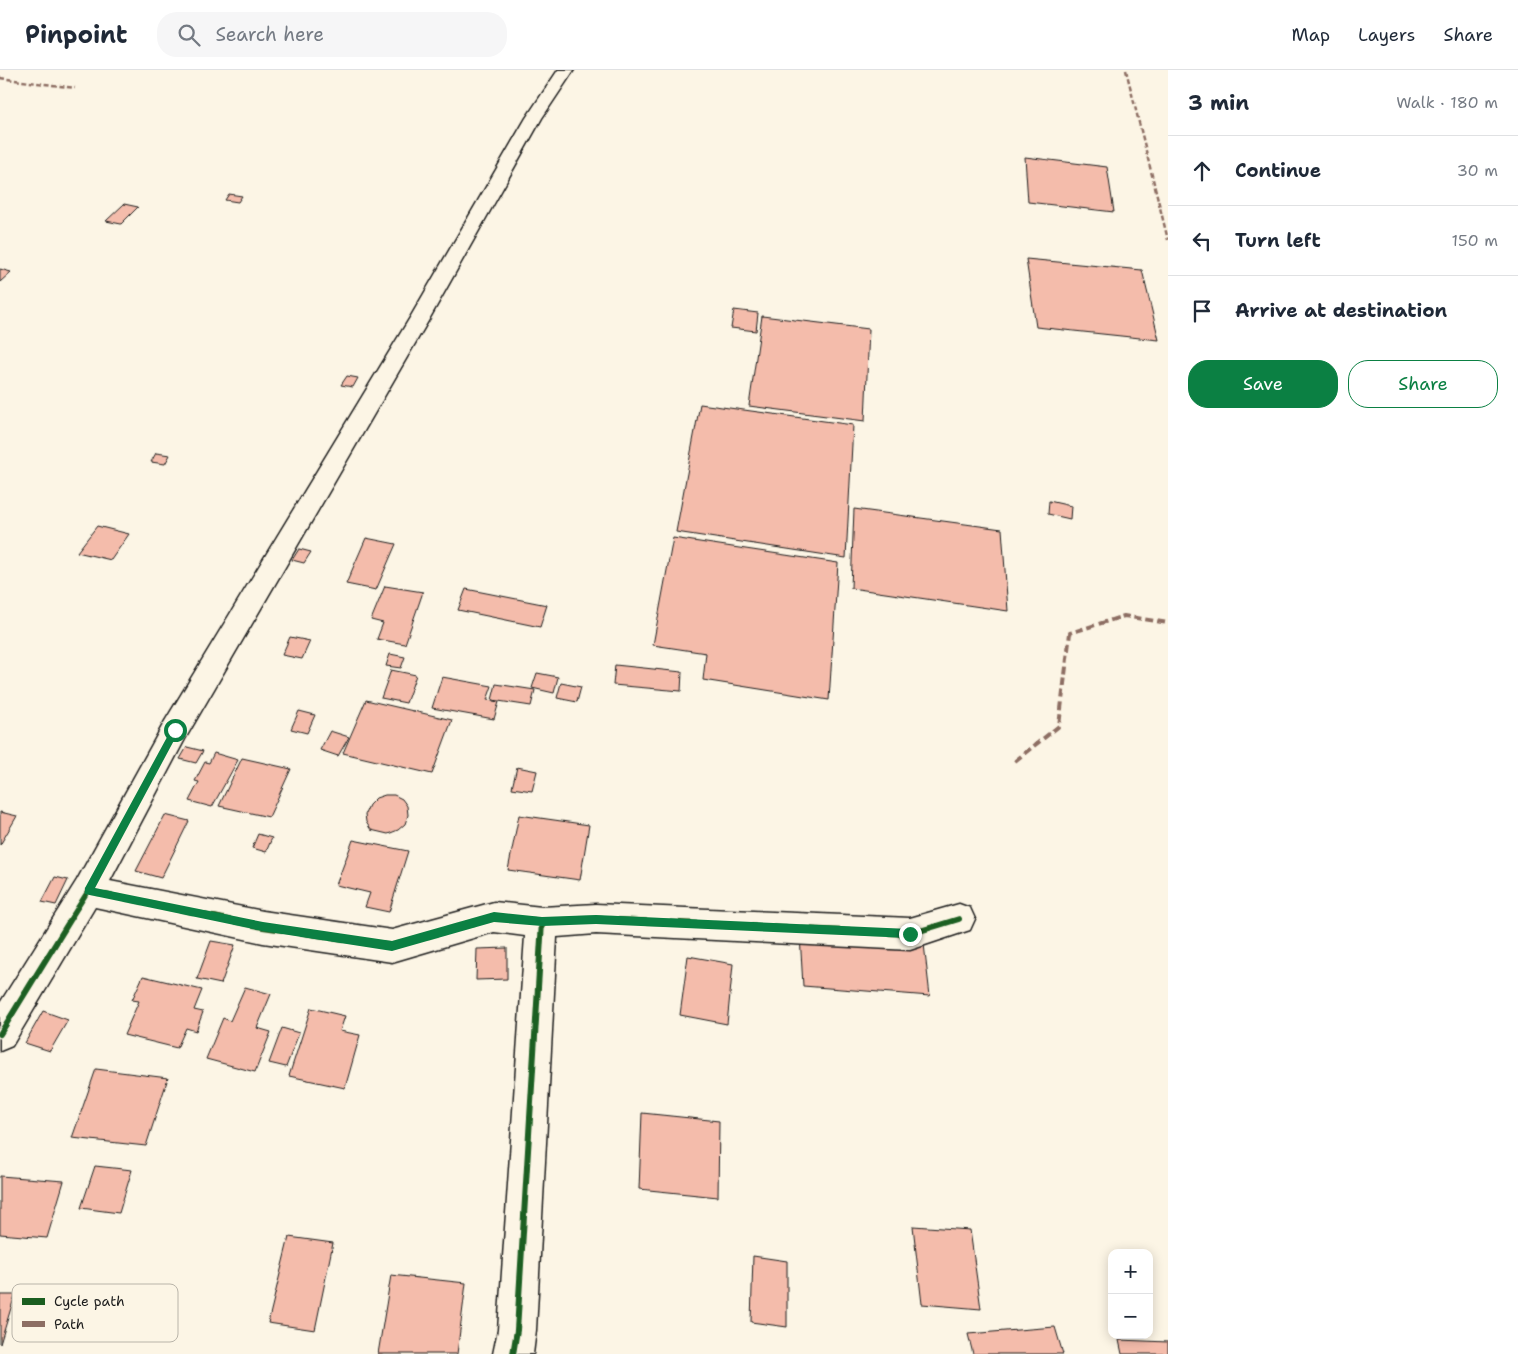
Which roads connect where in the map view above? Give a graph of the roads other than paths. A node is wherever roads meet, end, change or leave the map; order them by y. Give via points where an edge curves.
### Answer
1 (566, 70) edge
2 (88, 891) junction
3 (959, 919) dead end
4 (542, 922) junction
5 (0, 1034) edge
6 (513, 1354) edge

1 - 2 street via 534,118 175,730
2 - 4 street via 263,927 392,946 494,917
2 - 5 street
3 - 4 street via 910,934 596,919
4 - 6 street

